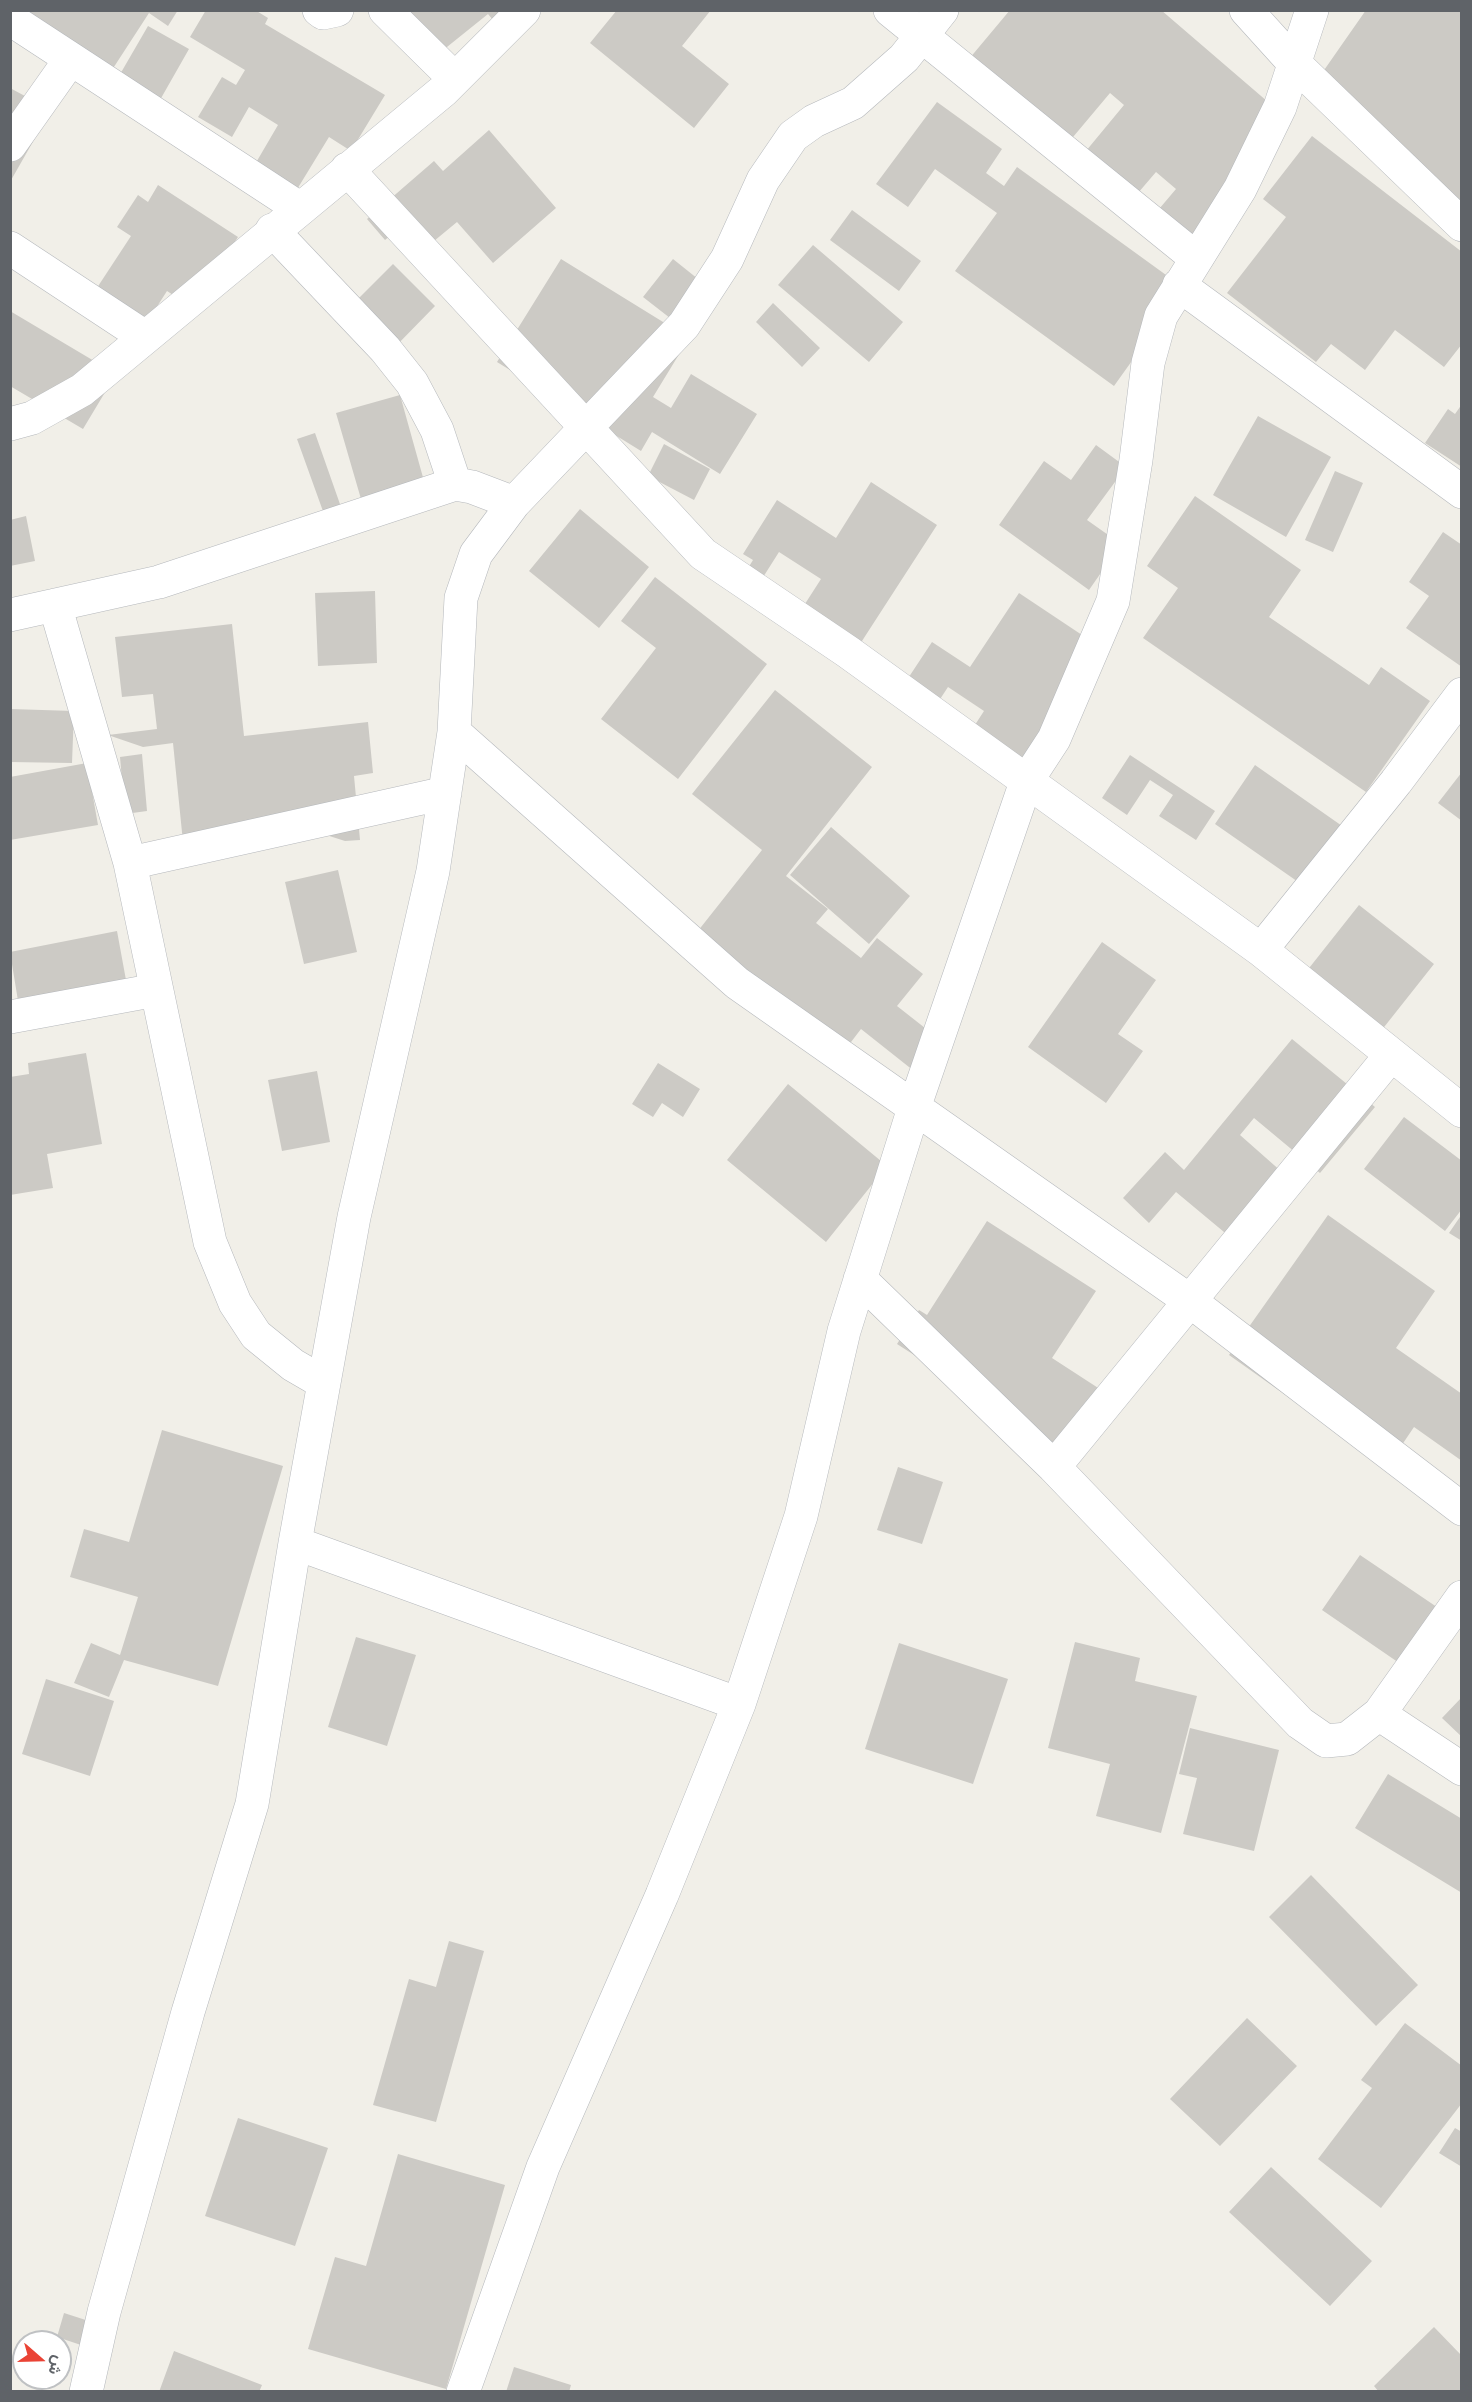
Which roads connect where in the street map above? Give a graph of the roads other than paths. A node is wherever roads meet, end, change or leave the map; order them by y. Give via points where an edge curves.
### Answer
1 (319, 10) edge
2 (337, 10) edge
3 (385, 10) edge
4 (524, 10) edge
5 (890, 10) edge
6 (942, 10) edge
7 (1246, 10) edge
8 (1312, 10) edge
9 (10, 19) edge
10 (920, 37) junction
11 (70, 60) junction
12 (1293, 62) junction
13 (455, 79) junction
14 (10, 145) edge
15 (347, 169) junction
16 (299, 208) junction
17 (1461, 224) edge
18 (272, 230) junction
19 (10, 248) edge
20 (1187, 272) junction
21 (145, 337) junction
22 (10, 424) edge
23 (588, 429) junction
24 (455, 484) junction
25 (1461, 492) edge
26 (514, 503) junction
27 (55, 605) junction
28 (10, 615) edge
29 (1461, 694) edge
30 (454, 732) junction
31 (1026, 782) junction
32 (445, 793) junction
33 (130, 863) junction
34 (1261, 950) junction
35 (156, 990) junction
36 (10, 1017) edge
37 (1391, 1055) junction
38 (914, 1108) junction
39 (1461, 1111) edge
40 (860, 1279) junction
41 (1190, 1301) junction
42 (324, 1383) junction
43 (1054, 1467) junction
44 (1461, 1509) edge
45 (295, 1544) junction
46 (1461, 1597) edge
47 (739, 1704) junction
48 (1379, 1714) junction
49 (1461, 1769) edge
50 (86, 2391) edge
51 (463, 2391) edge

1 - 2 street via 324,14
3 - 13 street
4 - 13 street
5 - 10 street
6 - 10 street
7 - 12 street
8 - 12 street
9 - 11 street
10 - 20 street
10 - 23 street via 904,58 853,103 794,136 763,180 727,259 684,325
11 - 14 street
11 - 16 street
12 - 17 street
12 - 20 street via 1280,107 1240,189
13 - 15 street
15 - 16 street
15 - 23 street
16 - 18 street
18 - 21 street
18 - 24 street via 386,349 412,384 437,430
19 - 21 street
20 - 25 street
20 - 31 street via 1161,316 1148,363 1113,602 1054,739
21 - 22 street via 82,390 32,418
23 - 26 street
23 - 31 street via 703,554 848,652
24 - 26 street
24 - 27 street via 159,582
26 - 30 street via 476,554 461,598
27 - 28 street
27 - 33 street
29 - 34 street
30 - 32 street
30 - 38 street via 737,983
31 - 34 street
31 - 38 street
32 - 33 street
32 - 42 street via 433,871 354,1217
33 - 35 street
34 - 37 street
35 - 36 street
35 - 42 street via 210,1242 235,1304 256,1335 293,1365
37 - 39 street
37 - 41 street
38 - 40 street
38 - 41 street
40 - 43 street
40 - 47 street via 801,1516
41 - 43 street
41 - 44 street
42 - 45 street
43 - 48 street via 1300,1723 1326,1741 1347,1739
45 - 47 street
45 - 50 street via 252,1804 182,2036 104,2312
46 - 48 street
47 - 51 street via 662,1895 543,2167
48 - 49 street

